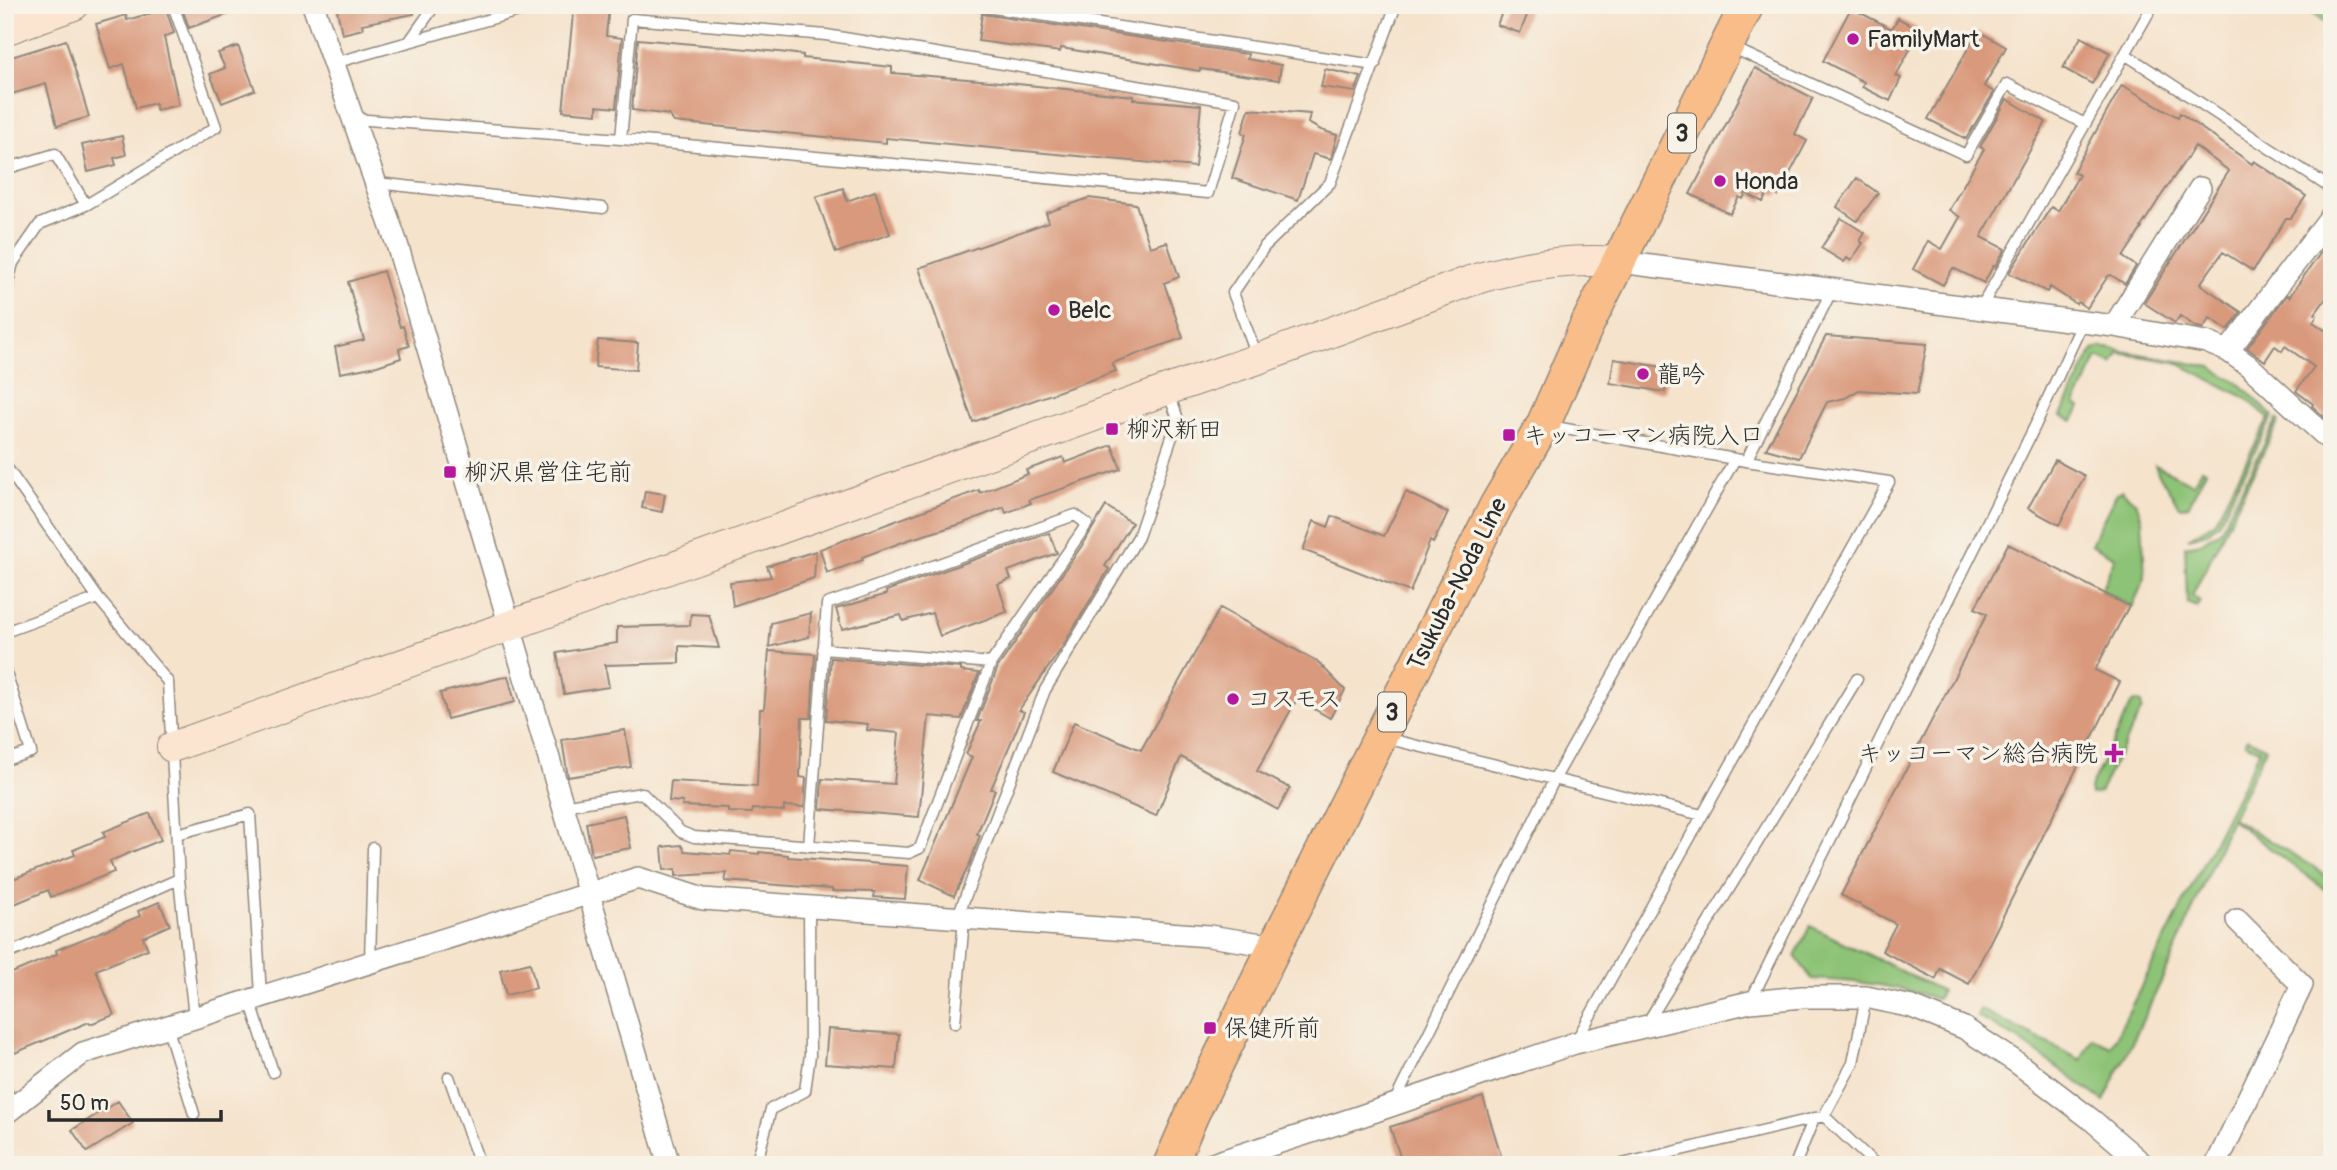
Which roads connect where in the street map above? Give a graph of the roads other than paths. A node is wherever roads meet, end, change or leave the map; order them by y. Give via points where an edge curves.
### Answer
1 (74, 5) edge
2 (173, 5) edge
3 (313, 5) edge
4 (435, 5) edge
5 (540, 5) edge
6 (973, 5) edge
7 (1396, 5) edge
8 (1747, 5) edge
9 (2153, 5) edge
10 (1040, 10) edge
11 (5, 30) edge
12 (409, 42) junction
13 (1726, 45) junction
14 (2125, 54) junction
15 (334, 64) junction
16 (1375, 65) junction
17 (354, 119) junction
18 (2085, 124) junction
19 (621, 139) junction
20 (5, 169) edge
21 (377, 183) junction
22 (2200, 188) dead end
23 (2332, 189) edge
24 (86, 205) junction
25 (603, 208) dead end
26 (2332, 215) edge
27 (1620, 262) junction
28 (1832, 290) junction
29 (5, 293) edge
30 (1980, 309) junction
31 (2083, 322) junction
32 (2113, 326) junction
33 (2228, 351) junction
34 (1258, 359) junction
35 (1167, 390) junction
36 (1543, 425) junction
37 (2332, 442) edge
38 (1740, 460) junction
39 (5, 465) edge
40 (98, 598) junction
41 (510, 626) junction
42 (5, 632) edge
43 (823, 649) junction
44 (991, 663) junction
45 (5, 668) edge
46 (1857, 679) dead end
47 (1380, 737) junction
48 (172, 747) junction
49 (5, 760) edge
50 (1555, 778) junction
51 (562, 806) junction
52 (1702, 815) junction
53 (177, 834) junction
54 (809, 846) junction
55 (373, 848) dead end
56 (179, 879) junction
57 (588, 893) junction
58 (809, 907) junction
59 (961, 919) junction
60 (2237, 920) dead end
61 (1275, 946) junction
62 (5, 955) edge
63 (370, 962) junction
64 (1866, 997) junction
65 (256, 998) junction
66 (1750, 1002) junction
67 (194, 1017) junction
68 (956, 1023) dead end
69 (167, 1026) junction
70 (1645, 1027) junction
71 (1575, 1044) junction
72 (273, 1072) dead end
73 (449, 1077) dead end
74 (8, 1103) edge
75 (1392, 1106) junction
76 (194, 1114) dead end
77 (1819, 1117) junction
78 (1630, 1163) edge
79 (480, 1165) edge
80 (668, 1165) edge
81 (756, 1165) edge
82 (1170, 1165) edge
83 (1209, 1165) edge
84 (1618, 1165) edge
85 (1795, 1165) edge
86 (1876, 1165) edge
87 (2144, 1165) edge
88 (2216, 1165) edge

1 - 11 street
2 - 24 lane via 216,127
3 - 15 street
4 - 12 lane
5 - 12 lane
6 - 10 lane
7 - 16 lane
8 - 13 main road, Tsukuba-Noda Line / 3
9 - 14 lane
10 - 16 lane
12 - 15 lane
13 - 18 lane via 1966,155 2007,83
13 - 27 main road, Tsukuba-Noda Line / 3
14 - 18 lane
14 - 23 lane
15 - 17 street
16 - 34 lane via 1330,183 1264,247 1233,293
17 - 19 lane
17 - 21 street
18 - 30 lane
19 - 19 lane via 1208,193 1235,102 826,36 632,19
20 - 24 lane via 55,154
21 - 25 lane
21 - 41 street
22 - 32 street
24 - 29 lane via 40,224 13,263
26 - 33 street
27 - 28 street
27 - 34 street via 1554,261 1503,270
27 - 36 main road, Tsukuba-Noda Line / 3
28 - 30 street
28 - 38 lane
30 - 31 street
31 - 32 street
31 - 66 lane
32 - 33 street via 2206,342
33 - 37 street
34 - 35 street
35 - 41 street
35 - 59 lane via 1178,419 1138,537 1045,690
36 - 38 lane
36 - 47 main road, Tsukuba-Noda Line / 3 via 1496,506
38 - 50 lane
38 - 52 lane via 1889,482
39 - 40 lane
40 - 42 lane
40 - 48 lane via 168,682
41 - 48 street
41 - 51 street
43 - 44 lane
43 - 44 lane via 827,604 1075,515 1087,524
43 - 54 lane
44 - 54 lane via 920,848 909,853
45 - 49 lane via 31,752
46 - 70 lane
47 - 50 lane
47 - 61 main road, Tsukuba-Noda Line / 3
48 - 53 lane
50 - 52 lane
50 - 75 lane
51 - 54 lane via 642,793 681,832 694,837
51 - 57 street
52 - 71 lane
53 - 56 lane
53 - 65 lane via 250,814
55 - 63 lane
56 - 62 lane
56 - 67 lane
57 - 58 street via 638,878 703,900
57 - 63 street
57 - 80 street
58 - 59 street
58 - 81 lane via 810,1055 805,1091 771,1109
59 - 61 street via 1209,936
59 - 68 lane
60 - 88 street via 2302,985
61 - 82 main road, Tsukuba-Noda Line / 3
63 - 65 street
64 - 66 street
64 - 77 lane via 1853,1063
64 - 87 street via 1912,1007 1964,1028 2017,1062
65 - 67 street
65 - 72 lane
66 - 70 street
67 - 69 street
69 - 74 street via 83,1053
69 - 76 lane
70 - 71 street
71 - 75 street
73 - 79 lane
75 - 83 street
77 - 78 lane
77 - 85 lane
77 - 86 lane
78 - 84 lane

